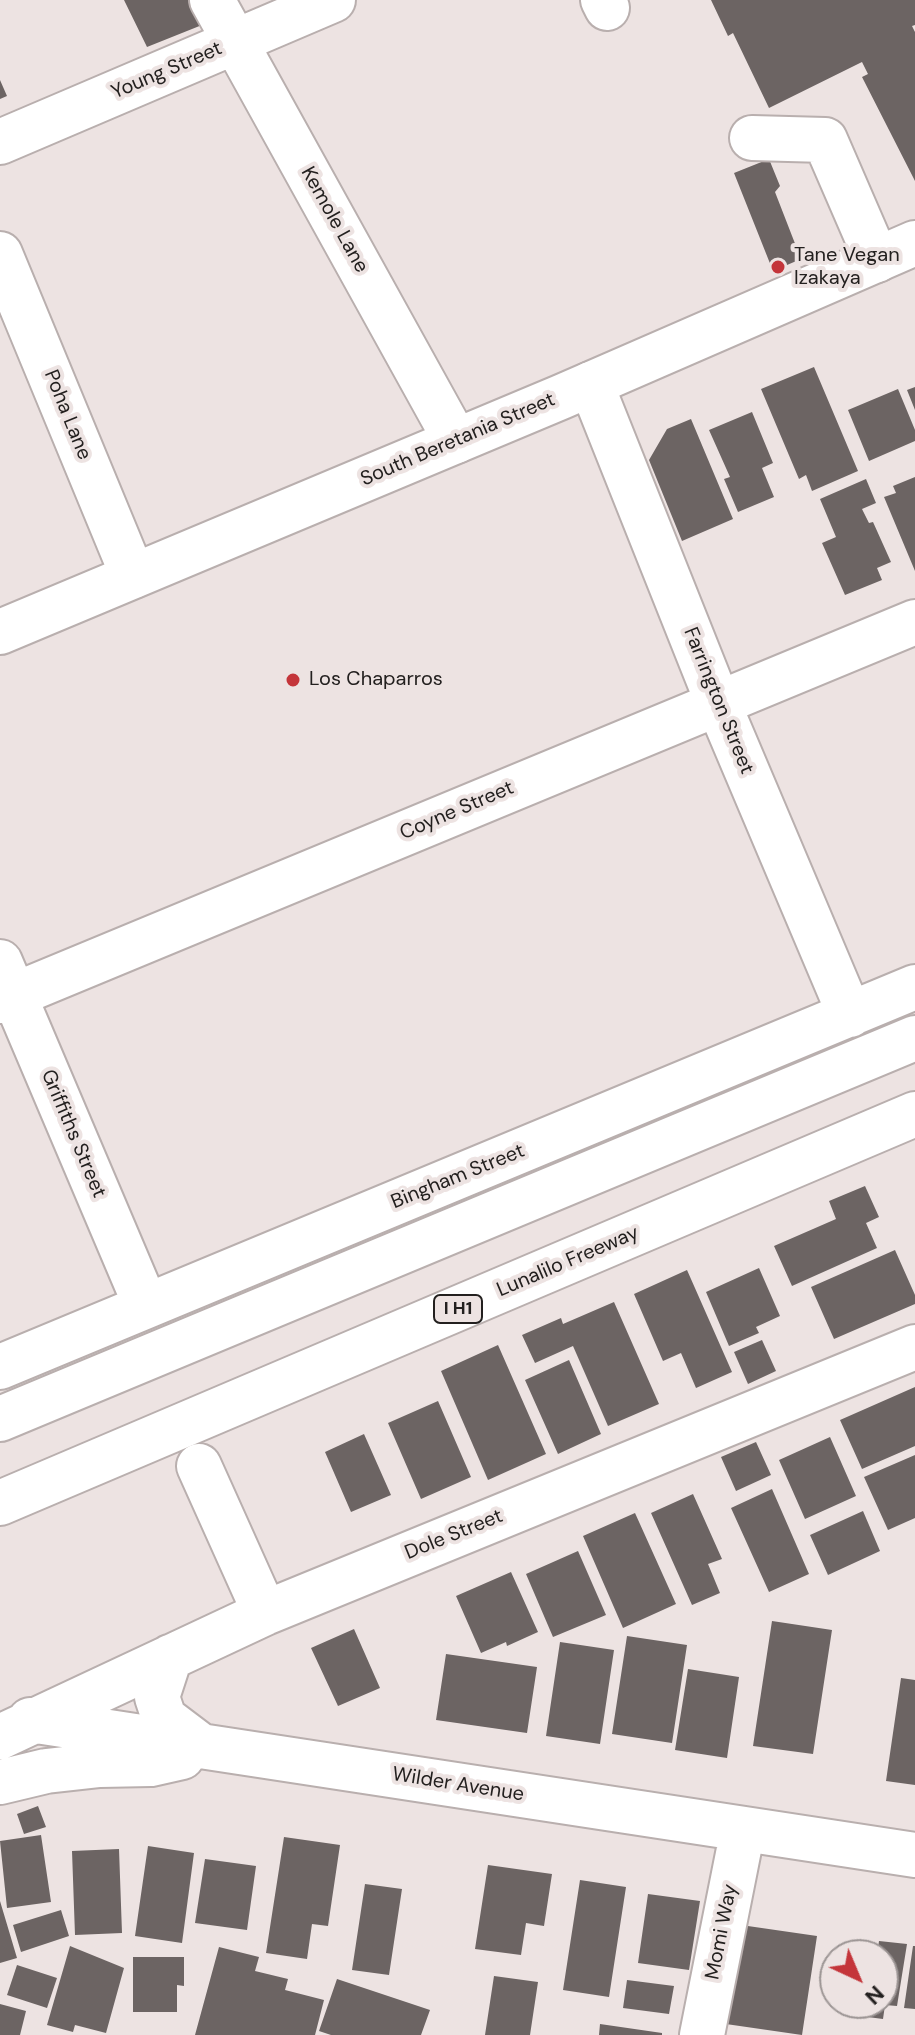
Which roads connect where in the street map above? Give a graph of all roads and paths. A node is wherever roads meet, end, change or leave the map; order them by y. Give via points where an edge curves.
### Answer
1 (212, 0) edge
2 (333, 0) edge
3 (235, 42) junction
4 (752, 138) dead end
5 (0, 142) edge
6 (896, 252) edge
7 (0, 254) edge
8 (591, 384) junction
9 (456, 441) junction
10 (133, 576) junction
11 (915, 622) edge
12 (0, 632) edge
13 (718, 703) junction
14 (5, 986) edge
15 (915, 987) edge
16 (850, 1015) junction
17 (915, 1038) edge
18 (915, 1114) edge
19 (146, 1306) junction
20 (915, 1347) edge
21 (0, 1367) edge
22 (0, 1419) edge
23 (199, 1466) dead end
24 (0, 1503) edge
25 (265, 1613) junction
26 (170, 1657) junction
27 (11, 1725) edge
28 (212, 1747) junction
29 (0, 1782) edge
30 (743, 1829) junction
31 (915, 1855) edge
32 (702, 2035) edge

1 - 3 main road, Kemole Lane
2 - 3 main road, Young Street
3 - 5 main road, Young Street
3 - 9 main road, Kemole Lane
4 - 6 main road via 825,140
6 - 8 main road, South Beretania Street
7 - 10 main road, Poha Lane
8 - 9 main road, South Beretania Street
8 - 13 main road, Farrington Street
9 - 10 main road, South Beretania Street
10 - 12 main road, South Beretania Street
11 - 13 main road, Coyne Street
13 - 14 main road, Coyne Street
13 - 16 main road, Farrington Street
14 - 19 main road, Griffiths Street
15 - 16 main road, Bingham Street
16 - 19 main road, Bingham Street
17 - 22 main road
18 - 24 main road, Lunalilo Freeway / I H1
19 - 21 main road, Bingham Street
20 - 25 main road, Dole Street
23 - 25 main road
25 - 26 main road, Dole Street
26 - 27 main road, Dole Street
26 - 28 main road via 157,1697 164,1718
27 - 28 main road, Wilder Avenue
28 - 29 main road via 151,1764 46,1771
28 - 30 main road, Wilder Avenue
30 - 31 main road, Wilder Avenue
30 - 32 main road, Momi Way

